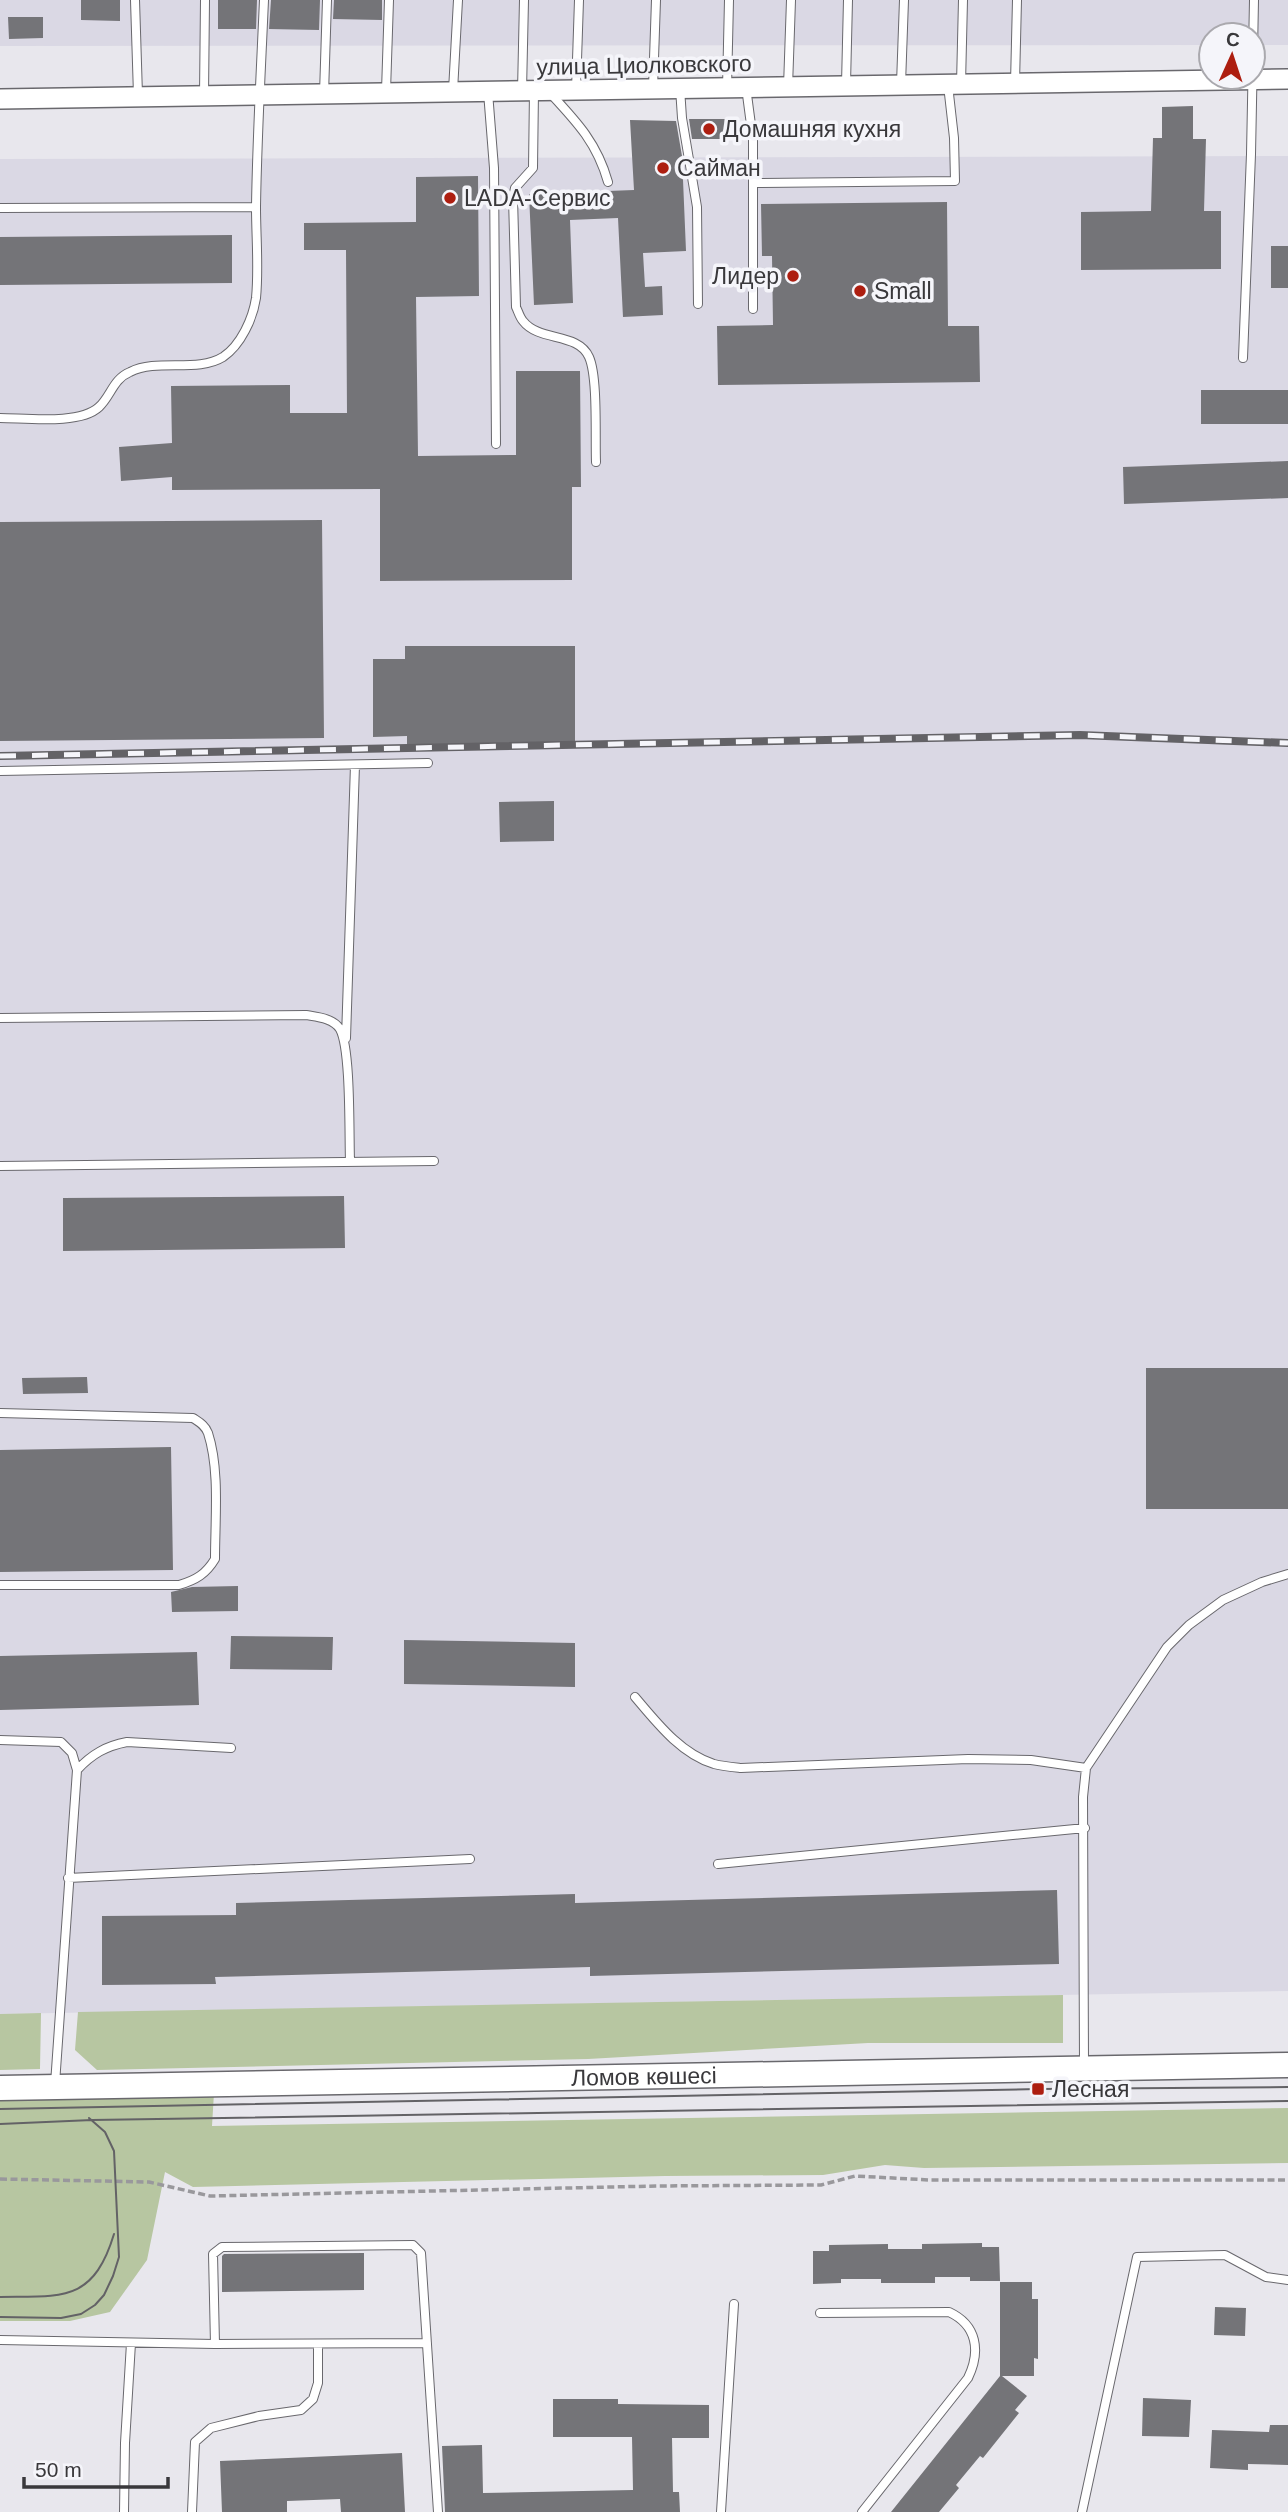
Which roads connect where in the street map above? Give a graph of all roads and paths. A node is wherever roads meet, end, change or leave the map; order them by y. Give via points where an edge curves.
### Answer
1 (135, 0) edge
2 (205, 0) edge
3 (264, 0) edge
4 (327, 0) edge
5 (389, 0) edge
6 (458, 0) edge
7 (524, 0) edge
8 (579, 0) edge
9 (656, 0) edge
10 (729, 0) edge
11 (791, 0) edge
12 (848, 0) edge
13 (904, 0) edge
14 (963, 0) edge
15 (1017, 0) edge
16 (1254, 0) edge
17 (1254, 21) edge
18 (1267, 79) edge
19 (1288, 79) edge
20 (1197, 80) edge
21 (1015, 83) junction
22 (954, 84) junction
23 (901, 85) junction
24 (846, 86) junction
25 (788, 87) junction
26 (737, 88) junction
27 (653, 89) junction
28 (680, 89) junction
29 (576, 90) junction
30 (535, 91) junction
31 (1254, 91) edge
32 (453, 92) junction
33 (488, 92) junction
34 (386, 93) junction
35 (324, 94) junction
36 (260, 95) junction
37 (204, 97) junction
38 (138, 98) junction
39 (0, 99) edge
40 (608, 182) dead end
41 (753, 183) junction
42 (256, 206) junction
43 (0, 208) edge
44 (698, 304) dead end
45 (753, 309) dead end
46 (1243, 358) dead end
47 (0, 418) edge
48 (496, 444) dead end
49 (596, 462) dead end
50 (428, 763) dead end
51 (355, 765) junction
52 (0, 771) edge
53 (0, 1018) edge
54 (345, 1045) junction
55 (350, 1161) junction
56 (434, 1161) dead end
57 (0, 1166) edge
58 (0, 1413) edge
59 (1288, 1574) edge
60 (0, 1585) edge
61 (635, 1698) dead end
62 (0, 1740) edge
63 (231, 1748) dead end
64 (1086, 1768) junction
65 (76, 1770) junction
66 (1085, 1828) junction
67 (470, 1859) dead end
68 (718, 1864) dead end
69 (68, 1878) junction
70 (1288, 2065) edge
71 (1084, 2069) junction
72 (55, 2087) junction
73 (0, 2088) edge
74 (0, 2179) edge
75 (1288, 2180) edge
76 (1288, 2280) edge
77 (734, 2304) dead end
78 (820, 2313) dead end
79 (0, 2340) edge
80 (131, 2343) junction
81 (426, 2343) junction
82 (215, 2344) junction
83 (318, 2344) junction
84 (124, 2512) edge
85 (192, 2512) edge
86 (438, 2512) edge
87 (721, 2512) edge
88 (862, 2512) edge
89 (1082, 2512) edge

1 - 38 lane
2 - 37 lane
3 - 36 lane
4 - 35 lane
5 - 34 lane
6 - 32 lane
7 - 30 lane
8 - 29 lane
9 - 27 lane
10 - 26 lane
11 - 25 lane
12 - 24 lane
13 - 23 lane
14 - 22 lane
15 - 21 lane
16 - 17 lane
18 - 19 street, улица Циолковского
20 - 21 street, улица Циолковского
21 - 22 street, улица Циолковского
22 - 23 street, улица Циолковского
22 - 41 lane via 955,181
23 - 24 street, улица Циолковского
24 - 25 street, улица Циолковского
25 - 26 street, улица Циолковского
26 - 28 street, улица Циолковского
26 - 41 lane via 753,140
27 - 28 street, улица Циолковского
27 - 29 street, улица Циолковского
28 - 44 lane via 697,206
29 - 30 street, улица Циолковского
30 - 33 street, улица Циолковского
30 - 40 lane via 593,143
30 - 49 lane via 533,168 515,188 513,198 516,307 536,332 581,347 588,355 593,371
31 - 46 lane
32 - 33 street, улица Циолковского
32 - 34 street, улица Циолковского
33 - 48 lane via 494,168
34 - 35 street, улица Циолковского
35 - 36 street, улица Циолковского
36 - 37 street, улица Циолковского
36 - 42 lane
37 - 38 street, улица Циолковского
38 - 39 street, улица Циолковского
41 - 45 lane
42 - 43 lane
42 - 47 lane via 256,298 240,340 223,357 198,364 148,365 127,372 114,383 99,408 80,416
50 - 51 lane
51 - 52 lane
51 - 54 lane
53 - 54 lane via 306,1015 325,1018 339,1027
54 - 55 lane
55 - 56 lane
55 - 57 lane
58 - 60 lane via 193,1418 208,1431 215,1480 215,1559 195,1581 179,1585
59 - 64 lane via 1223,1600 1189,1625 1167,1647
61 - 64 lane via 663,1730 713,1764 741,1768 968,1759 1031,1760
62 - 65 lane via 61,1742 72,1753
63 - 65 lane via 127,1742 97,1752
64 - 66 lane
65 - 69 lane
66 - 68 lane
66 - 71 lane
67 - 69 lane
69 - 72 lane
70 - 71 main road, Ломов көшесі
71 - 72 main road, Ломов көшесі
72 - 73 main road, Ломов көшесі
74 - 75 path via 149,2182 210,2196 821,2185 855,2176
76 - 89 lane via 1266,2277 1224,2255 1137,2257
77 - 87 lane
78 - 88 lane via 949,2312 965,2322 975,2340 976,2354 968,2378
79 - 80 lane
80 - 82 lane
80 - 84 lane
81 - 82 lane via 421,2253 413,2245 386,2245 222,2247 213,2254
81 - 83 lane
81 - 86 lane
82 - 83 lane
83 - 85 lane via 318,2383 313,2399 301,2410 211,2428 195,2442

